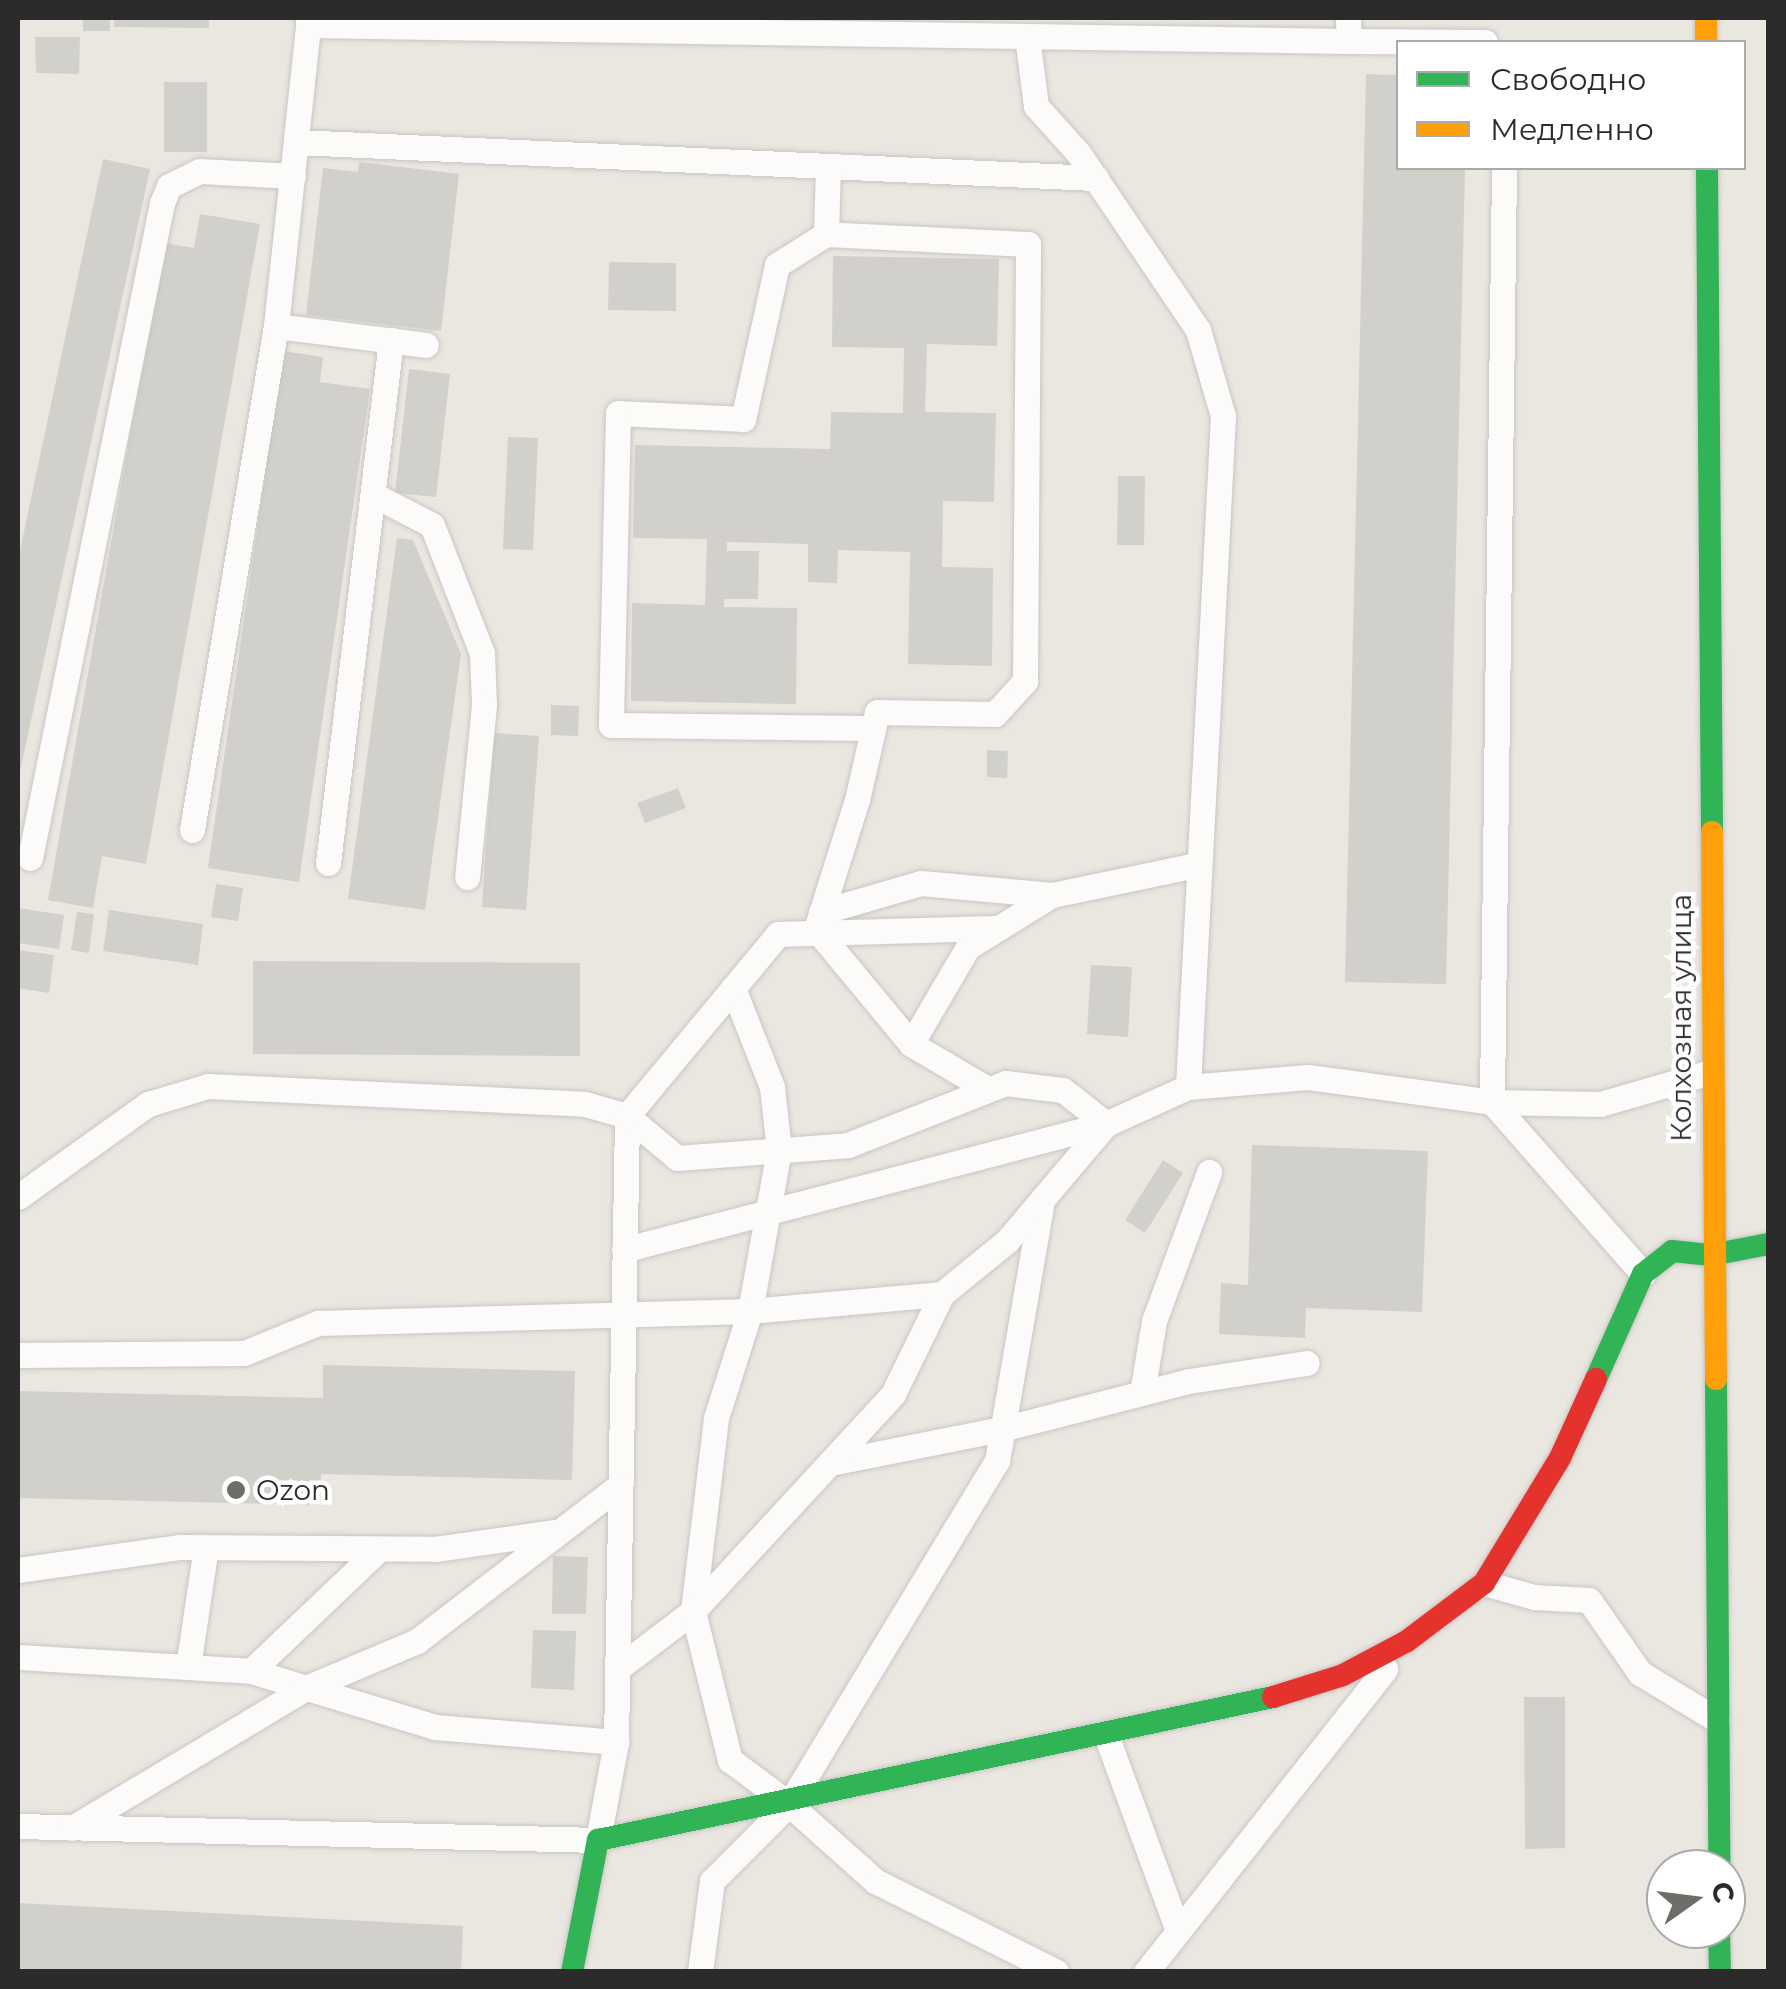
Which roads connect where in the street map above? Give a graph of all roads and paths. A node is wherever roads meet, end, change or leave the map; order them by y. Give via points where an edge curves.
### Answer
1 (308, 21) edge
2 (1349, 29) edge
3 (1028, 36) junction
4 (1464, 40) edge
5 (296, 142) junction
6 (828, 166) junction
7 (1504, 170) edge
8 (1707, 170) edge
9 (293, 176) junction
10 (1096, 178) junction
11 (826, 234) junction
12 (276, 326) junction
13 (390, 340) junction
14 (426, 345) dead end
15 (374, 495) junction
16 (873, 728) junction
17 (192, 830) dead end
18 (30, 858) dead end
19 (328, 863) dead end
20 (1196, 865) junction
21 (468, 877) dead end
22 (1052, 895) junction
23 (818, 921) junction
24 (999, 928) junction
25 (733, 988) junction
26 (910, 1044) junction
27 (1711, 1072) junction
28 (984, 1086) junction
29 (1188, 1087) junction
30 (1492, 1102) junction
31 (626, 1116) junction
32 (1106, 1124) junction
33 (778, 1150) junction
34 (1209, 1172) dead end
35 (18, 1196) edge
36 (1042, 1200) junction
37 (764, 1214) junction
38 (1768, 1244) edge
39 (624, 1250) junction
40 (1711, 1255) junction
41 (1643, 1274) junction
42 (942, 1294) junction
43 (750, 1311) junction
44 (623, 1317) junction
45 (18, 1355) edge
46 (1306, 1362) dead end
47 (1142, 1393) junction
48 (1002, 1430) junction
49 (830, 1462) junction
50 (620, 1484) junction
51 (559, 1532) junction
52 (206, 1547) junction
53 (379, 1549) junction
54 (18, 1570) edge
55 (1484, 1583) junction
56 (693, 1611) junction
57 (1407, 1641) junction
58 (18, 1657) edge
59 (188, 1667) junction
60 (617, 1669) junction
61 (251, 1672) junction
62 (306, 1688) junction
63 (1717, 1720) junction
64 (1106, 1735) junction
65 (616, 1742) junction
66 (789, 1804) junction
67 (18, 1826) edge
68 (72, 1828) junction
69 (598, 1840) junction
70 (1718, 1849) edge
71 (1178, 1931) junction
72 (572, 1972) edge
73 (700, 1972) edge
74 (1057, 1972) edge
75 (1146, 1972) edge

1 - 3 lane
1 - 5 lane
2 - 3 lane
2 - 4 lane
3 - 10 lane via 1036,106
5 - 6 lane
5 - 9 lane
6 - 10 lane
6 - 11 lane
7 - 30 lane
8 - 27 main road, Колхозная улица
9 - 12 lane
9 - 18 lane via 200,171 169,186 162,203
10 - 20 lane via 1198,330 1222,416
11 - 16 lane via 1028,244 1025,681 995,714 876,712
11 - 16 lane via 777,265 744,419 618,413 611,725
12 - 13 lane
12 - 17 lane
13 - 14 lane
13 - 15 lane
15 - 19 lane
15 - 21 lane via 432,525 482,654 484,705
16 - 23 lane
20 - 22 lane
20 - 29 lane
22 - 23 lane via 921,884
22 - 24 lane
23 - 24 lane
23 - 25 lane via 778,934
23 - 26 lane
24 - 26 lane via 968,947
25 - 31 lane
25 - 33 lane via 772,1087
26 - 28 lane
27 - 30 lane via 1600,1104
27 - 40 main road, Колхозная улица
28 - 32 lane via 1063,1090
28 - 33 lane via 848,1146
29 - 30 lane via 1308,1077
29 - 32 lane
30 - 41 lane
31 - 33 lane via 677,1158
31 - 35 lane via 586,1104 208,1086 148,1104
31 - 39 lane
32 - 36 lane
32 - 37 lane
33 - 37 lane
34 - 47 lane via 1154,1321
36 - 42 lane via 1007,1241
36 - 48 lane
37 - 39 lane
37 - 43 lane
38 - 40 main road
39 - 44 lane
40 - 41 main road via 1672,1251
40 - 63 main road, Колхозная улица
41 - 55 main road via 1560,1458
42 - 43 lane
42 - 49 lane via 893,1394
43 - 44 lane
43 - 56 lane via 716,1418
44 - 45 lane via 318,1323 244,1353
44 - 50 lane
46 - 47 lane
47 - 48 lane
48 - 49 lane
48 - 66 lane via 997,1461
49 - 56 lane
50 - 51 lane
50 - 60 lane
51 - 53 lane via 435,1549
51 - 62 lane via 417,1641
52 - 53 lane
52 - 54 lane
52 - 59 lane
53 - 61 lane
55 - 57 main road
55 - 63 lane via 1534,1597 1589,1600 1640,1673
56 - 60 lane
56 - 66 lane via 730,1760
57 - 64 main road via 1343,1675 1258,1702
57 - 71 lane
58 - 59 lane
59 - 61 lane
60 - 65 lane
61 - 62 lane
62 - 65 lane via 435,1726
62 - 68 lane
63 - 70 main road, Колхозная улица
64 - 66 main road
64 - 71 lane
65 - 69 lane
66 - 69 main road
66 - 73 lane via 712,1882
66 - 74 lane via 875,1881
67 - 68 lane
68 - 69 lane
69 - 72 main road
71 - 75 lane

